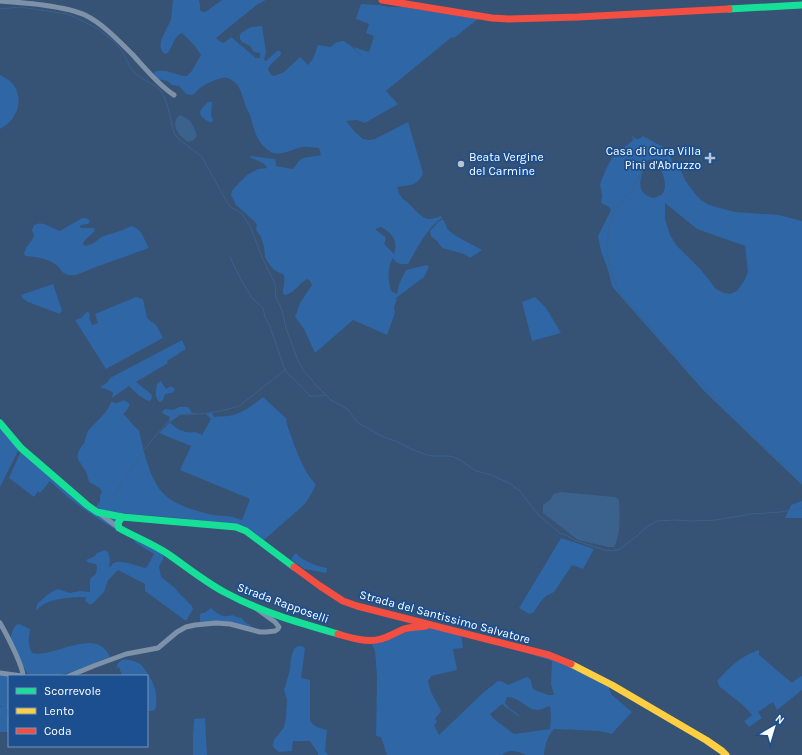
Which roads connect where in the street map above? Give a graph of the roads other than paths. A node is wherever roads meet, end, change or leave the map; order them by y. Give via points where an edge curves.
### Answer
1 (382, 0) edge
2 (0, 1) edge
3 (802, 5) edge
4 (174, 95) dead end
5 (0, 423) edge
6 (97, 512) junction
7 (122, 517) junction
8 (119, 528) junction
9 (255, 607) junction
10 (406, 619) junction
11 (0, 623) edge
12 (432, 626) junction
13 (401, 631) junction
14 (0, 673) edge
15 (15, 675) edge
16 (23, 675) edge
17 (71, 675) edge
18 (726, 755) edge

1 - 3 street via 509,19
2 - 4 street via 62,8 85,15 114,36
5 - 6 street, Strada del Santissimo Salvatore via 21,448
6 - 7 street, Strada del Santissimo Salvatore
6 - 8 street, Strada Rapposelli
7 - 8 street via 118,523
7 - 10 street, Strada del Santissimo Salvatore via 236,527 246,531 343,600
8 - 9 street, Strada Rapposelli via 166,553 213,586
9 - 13 street, Strada Rapposelli via 361,639 381,639
9 - 17 street via 276,622 278,629 260,632 230,624 195,625 177,632 158,648 126,654
10 - 12 street, Strada del Santissimo Salvatore
10 - 13 street
11 - 16 street
12 - 13 street, Strada Rapposelli
12 - 18 street, Strada del Santissimo Salvatore via 548,655 569,663 701,736
14 - 15 street

